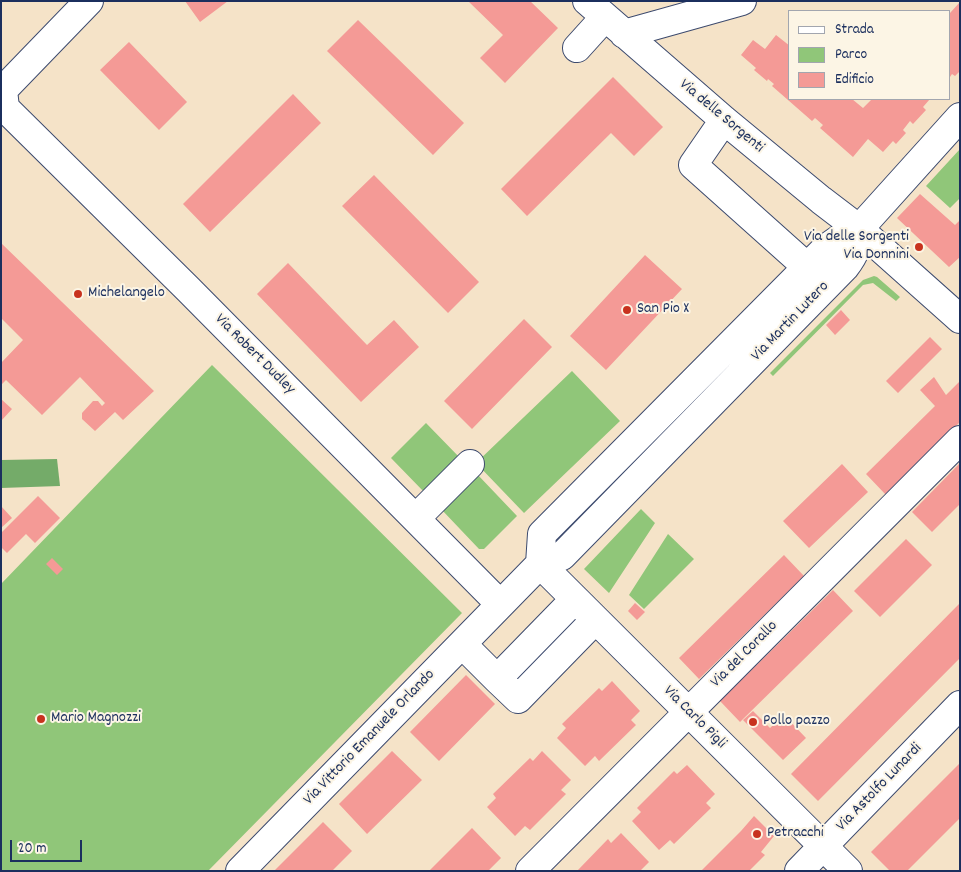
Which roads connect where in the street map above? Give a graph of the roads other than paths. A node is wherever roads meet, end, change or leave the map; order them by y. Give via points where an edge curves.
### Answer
1 (89, 1) edge
2 (741, 1) edge
3 (605, 18) edge
4 (578, 48) dead end
5 (3, 96) edge
6 (960, 117) edge
7 (724, 120) junction
8 (860, 229) junction
9 (807, 268) junction
10 (960, 318) edge
11 (960, 440) edge
12 (470, 464) dead end
13 (416, 518) junction
14 (540, 564) junction
15 (575, 599) junction
16 (500, 604) junction
17 (596, 620) junction
18 (462, 644) junction
19 (497, 678) junction
20 (960, 705) edge
21 (688, 711) junction
22 (823, 846) junction
23 (240, 871) edge
24 (530, 871) edge
25 (799, 871) edge
26 (848, 871) edge

1 - 5 street
2 - 3 street
3 - 4 street
3 - 7 street, Via delle Sorgenti
5 - 13 street, Via Robert Dudley via 188,289
6 - 8 street via 931,164
7 - 8 street, Via delle Sorgenti
7 - 9 street via 694,165
8 - 9 street, Via Martin Lutero via 832,243
8 - 10 street, Via delle Sorgenti
8 - 14 street, Via Martin Lutero via 856,252 845,267 562,556
9 - 14 street, Via Martin Lutero via 542,534
11 - 21 street, Via del Corallo
12 - 13 street
13 - 16 street, Via Robert Dudley
14 - 15 street, Via Carlo Pigli
14 - 16 street, Via Martin Lutero
15 - 17 street, Via Carlo Pigli
15 - 19 street
16 - 18 street, Via Vittorio Emanuele Orlando
17 - 19 street via 518,699
17 - 21 street, Via Carlo Pigli
18 - 19 street
18 - 23 street, Via Vittorio Emanuele Orlando
20 - 22 street, Via Astolfo Lunardi
21 - 22 street, Via Carlo Pigli
21 - 24 street, Via del Corallo
22 - 25 street, Via Astolfo Lunardi
22 - 26 street, Via Carlo Pigli

